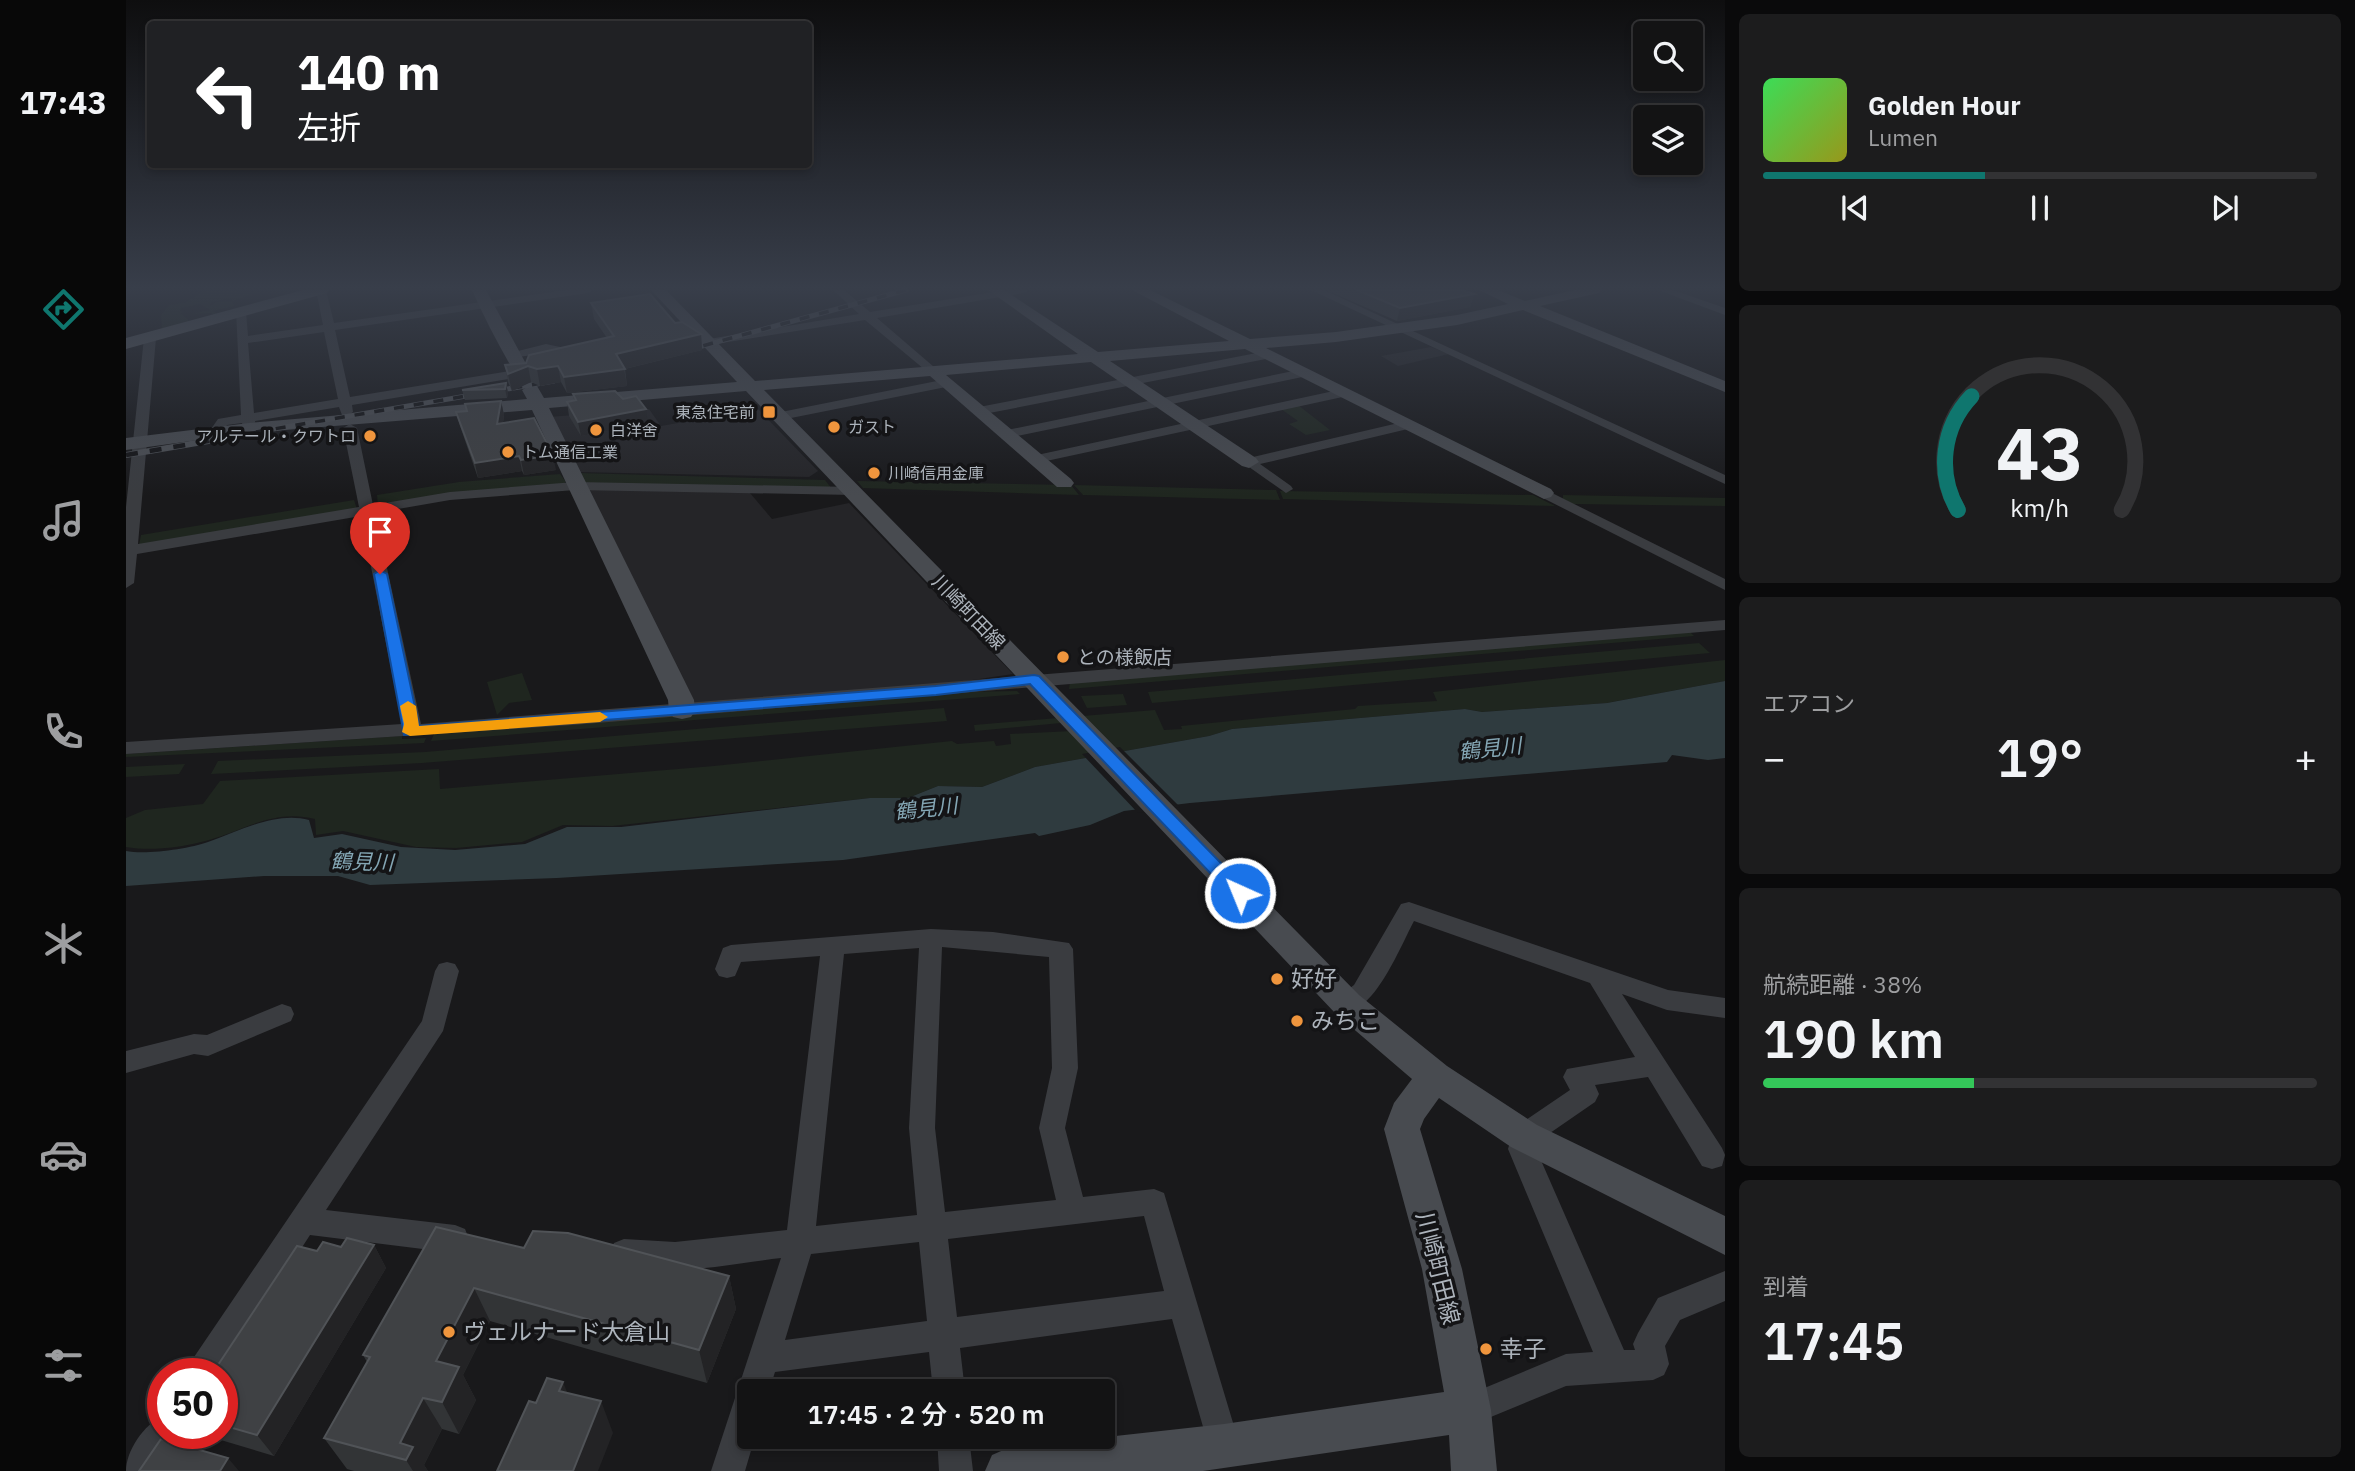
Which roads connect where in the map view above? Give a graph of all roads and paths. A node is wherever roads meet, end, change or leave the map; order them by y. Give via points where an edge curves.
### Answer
1 (147, 359) edge
2 (244, 359) edge
3 (336, 359) edge
4 (514, 359) edge
5 (725, 359) edge
6 (918, 359) edge
7 (1090, 359) edge
8 (1097, 359) edge
9 (1248, 359) edge
10 (1274, 359) edge
11 (1464, 359) edge
12 (1655, 359) edge
13 (1303, 373) junction
14 (938, 376) junction
15 (1130, 381) junction
16 (527, 383) junction
17 (1725, 387) edge
18 (755, 389) junction
19 (1343, 393) junction
20 (345, 402) junction
21 (1161, 402) junction
22 (979, 411) junction
23 (781, 416) junction
24 (248, 423) junction
25 (349, 425) junction
26 (1195, 425) junction
27 (1407, 425) junction
28 (1007, 434) junction
29 (133, 451) edge
30 (1037, 459) junction
31 (1249, 462) junction
32 (1725, 480) edge
33 (1064, 482) dead end
34 (575, 486) junction
35 (1286, 489) dead end
36 (854, 491) junction
37 (1544, 493) joint
38 (367, 510) junction
39 (128, 550) edge
40 (126, 583) edge
41 (1725, 585) edge
42 (1725, 625) edge
43 (1034, 679) junction
44 (682, 710) junction
45 (410, 732) junction
46 (126, 748) edge
47 (931, 938) junction
48 (833, 944) junction
49 (727, 969) dead end
50 (447, 971) dead end
51 (1598, 976) junction
52 (1347, 1004) junction
53 (1725, 1008) edge
54 (282, 1014) dead end
55 (126, 1062) edge
56 (1655, 1065) junction
57 (1435, 1077) junction
58 (1524, 1136) junction
59 (1713, 1157) dead end
60 (1073, 1212) junction
61 (303, 1221) junction
62 (932, 1228) junction
63 (1725, 1236) edge
64 (475, 1242) edge
65 (800, 1244) junction
66 (596, 1252) edge
67 (1725, 1286) edge
68 (1184, 1303) junction
69 (943, 1334) junction
70 (212, 1358) edge
71 (764, 1358) junction
72 (1615, 1367) junction
73 (757, 1379) edge
74 (947, 1379) edge
75 (1469, 1410) junction
76 (737, 1443) edge
77 (1224, 1446) junction
78 (152, 1449) edge
79 (954, 1449) edge
80 (1171, 1462) edge
81 (137, 1471) edge
82 (728, 1471) edge
83 (957, 1471) edge
84 (1008, 1471) edge
85 (1474, 1471) edge

1 - 29 street
2 - 24 street
3 - 20 street
4 - 16 street
5 - 18 street, 川崎町田線
6 - 14 street
7 - 14 street
8 - 15 street
9 - 15 street
10 - 13 street
11 - 32 street
12 - 17 street
13 - 19 street
13 - 21 street
14 - 18 street
14 - 22 street
14 - 23 street
15 - 21 street
15 - 22 street
16 - 18 street
16 - 20 street
16 - 25 street
16 - 34 street
18 - 23 street, 川崎町田線
19 - 26 street
19 - 27 street
20 - 24 street
20 - 25 street
21 - 26 street
21 - 28 street
22 - 28 street
23 - 36 street, 川崎町田線
24 - 25 street
24 - 29 street
25 - 29 street
25 - 38 street
26 - 30 street
26 - 31 street
27 - 31 street
27 - 37 street
28 - 30 street
29 - 39 street
30 - 33 street
31 - 35 street
34 - 36 street
34 - 38 street via 450,496
34 - 44 street
36 - 43 street, 川崎町田線
37 - 41 street
38 - 39 street
38 - 45 street
39 - 40 street
42 - 43 street
43 - 44 street
43 - 52 street, 川崎町田線
44 - 45 street
45 - 46 street
47 - 48 street
47 - 60 street via 1061,949 1065,1068 1052,1128
47 - 62 street via 922,1128
48 - 49 street via 731,954
48 - 65 street
50 - 61 street via 434,1024
51 - 52 street via 1409,910 1363,992
51 - 53 street via 1667,1000
51 - 56 street
52 - 57 street, 川崎町田線
54 - 55 street via 208,1045 194,1044
56 - 58 street via 1576,1077 1586,1094
56 - 59 street
57 - 58 street, 川崎町田線
57 - 75 street, 川崎町田線 via 1414,1103 1402,1129 1442,1269
58 - 63 street, 川崎町田線
58 - 72 street via 1522,1149
60 - 62 street
60 - 68 street via 1154,1202
61 - 64 street
61 - 70 street
62 - 65 street
62 - 69 street
65 - 66 street via 675,1256
65 - 71 street
67 - 72 street via 1669,1309 1649,1344 1653,1364
68 - 69 street
68 - 77 street
69 - 71 street
69 - 74 street
71 - 73 street
72 - 75 street via 1566,1370
75 - 77 street
75 - 85 street, 川崎町田線
76 - 82 street
77 - 80 street
78 - 81 street
79 - 83 street
80 - 84 street

